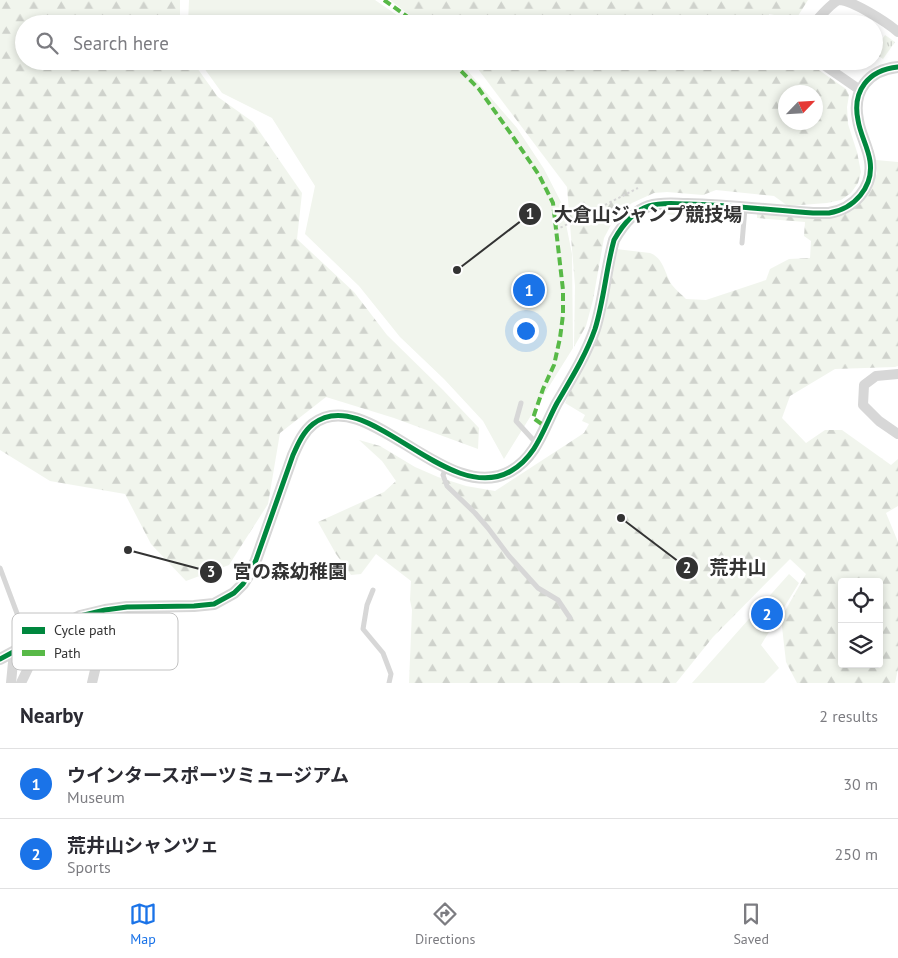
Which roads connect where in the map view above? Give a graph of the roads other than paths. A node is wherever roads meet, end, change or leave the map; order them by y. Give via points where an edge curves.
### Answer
1 (822, 15) edge
2 (874, 15) edge
3 (883, 21) edge
4 (898, 32) edge
5 (898, 67) edge
6 (831, 70) edge
7 (860, 90) junction
8 (745, 208) junction
9 (742, 243) dead end
10 (898, 374) edge
11 (521, 403) dead end
12 (898, 434) edge
13 (537, 444) junction
14 (446, 467) junction
15 (0, 568) edge
16 (373, 590) dead end
17 (17, 613) edge
18 (92, 613) edge
19 (570, 618) dead end
20 (12, 653) edge
21 (0, 659) edge
22 (12, 670) edge
23 (27, 670) edge
24 (95, 670) edge
25 (11, 683) edge
26 (21, 683) edge
27 (92, 683) edge
28 (389, 683) edge

1 - 2 street via 834,2 843,0 862,6
3 - 4 street
5 - 7 street via 866,80
6 - 7 street
7 - 8 street via 856,106 858,121 870,161 869,182 859,197 851,205 830,212
8 - 9 lane
8 - 13 street via 671,203 648,206 620,229 610,255 594,330 577,370
10 - 12 street via 876,376 864,385 863,405
11 - 13 lane via 516,421
13 - 14 street via 522,463 493,477 467,476
14 - 18 street via 357,418 324,418 306,431 300,442 256,560 234,593 208,605 127,607
14 - 19 lane via 443,475 447,486 475,513 538,588 558,600
15 - 17 lane
16 - 28 lane via 363,629 383,653 391,674
20 - 21 street
22 - 25 street
23 - 26 street
24 - 27 street

